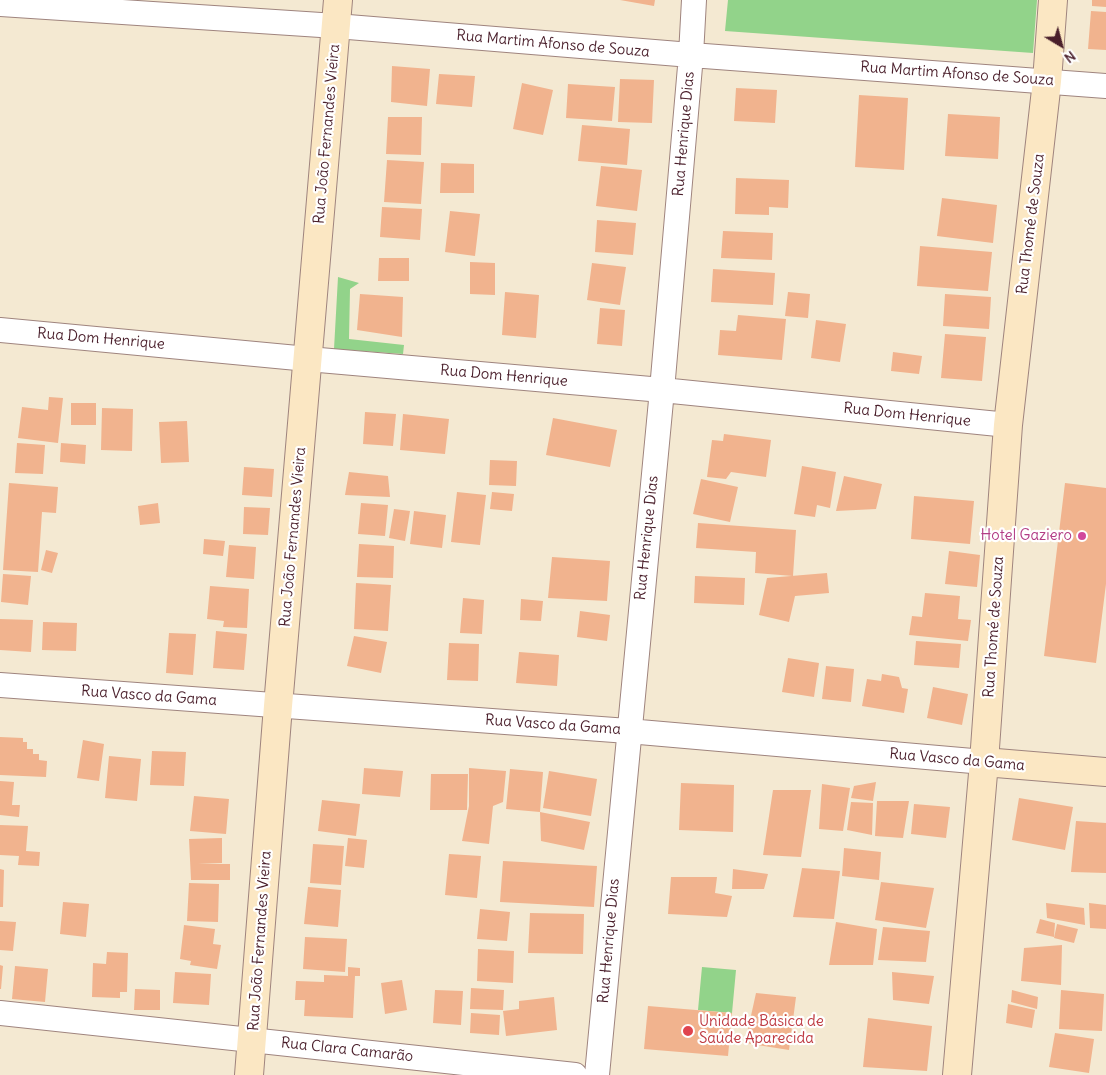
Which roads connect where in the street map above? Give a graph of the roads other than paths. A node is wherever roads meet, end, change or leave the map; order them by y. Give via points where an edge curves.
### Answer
1 (694, 0) edge
2 (1053, 0) edge
3 (0, 4) edge
4 (337, 13) edge
5 (691, 55) junction
6 (1047, 81) junction
7 (1106, 86) edge
8 (0, 330) edge
9 (308, 359) junction
10 (662, 390) junction
11 (1008, 425) junction
12 (0, 685) edge
13 (278, 706) junction
14 (628, 731) junction
15 (984, 762) junction
16 (1106, 772) edge
17 (0, 1013) edge
18 (253, 1039) junction
19 (249, 1075) edge
20 (575, 1075) edge
21 (597, 1075) edge
22 (958, 1075) edge

1 - 5 street, Rua Henrique Dias
2 - 6 street, Rua Thomé de Souza
3 - 4 street, Rua Martim Afonso de Souza
4 - 5 street, Rua Martim Afonso de Souza
4 - 9 street, Rua João Fernandes Vieira
5 - 6 street, Rua Martim Afonso de Souza
5 - 10 street, Rua Henrique Dias
6 - 7 street, Rua Martim Afonso de Souza
6 - 11 street, Rua Thomé de Souza
8 - 9 street, Rua Dom Henrique
9 - 10 street, Rua Dom Henrique
9 - 13 street, Rua João Fernandes Vieira
10 - 11 street, Rua Dom Henrique
10 - 14 street, Rua Henrique Dias
11 - 15 street, Rua Thomé de Souza
12 - 13 street, Rua Vasco da Gama
13 - 14 street, Rua Vasco da Gama
13 - 18 street, Rua João Fernandes Vieira
14 - 15 street, Rua Vasco da Gama
14 - 21 street, Rua Henrique Dias
15 - 16 street, Rua Vasco da Gama
15 - 22 street, Rua Thomé de Souza
17 - 18 street, Rua Clara Camarão
18 - 19 street, Rua João Fernandes Vieira
18 - 20 street, Rua Clara Camarão

